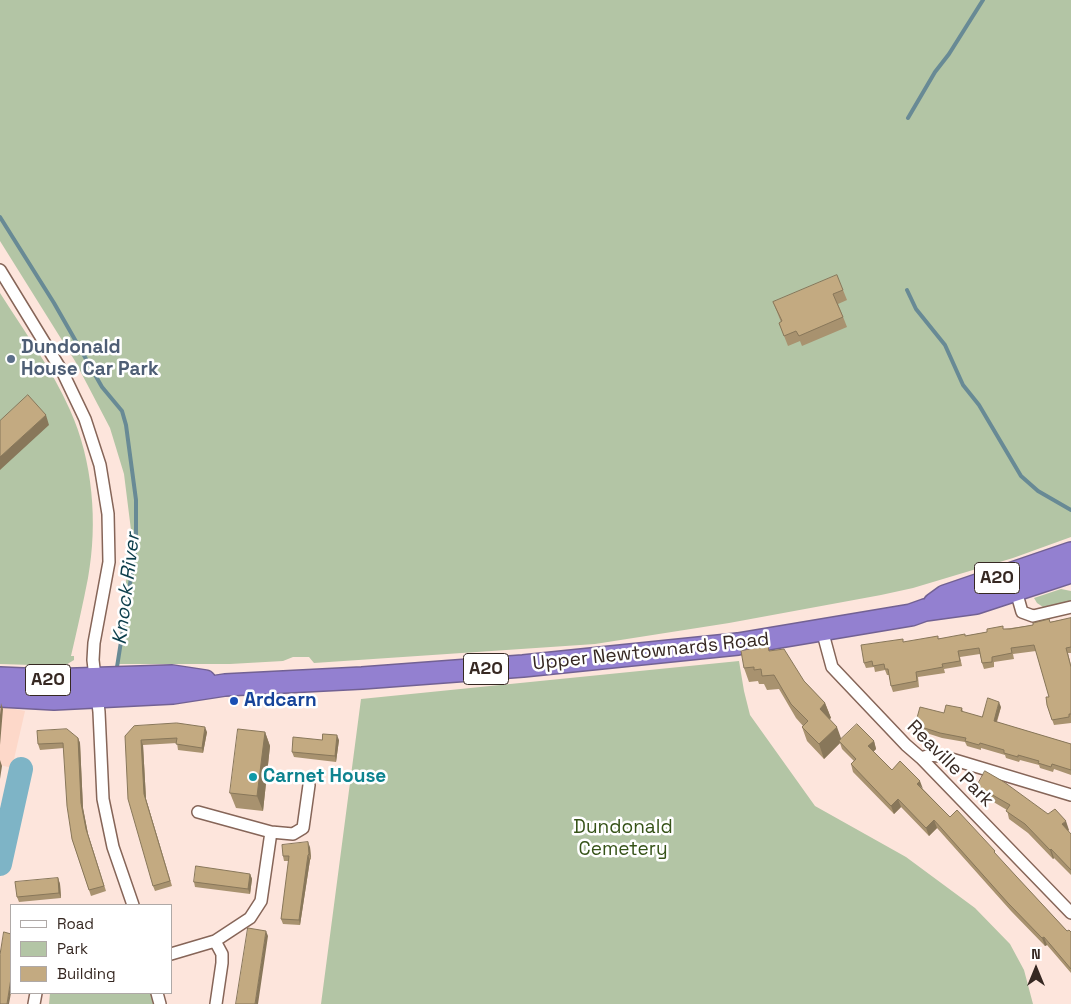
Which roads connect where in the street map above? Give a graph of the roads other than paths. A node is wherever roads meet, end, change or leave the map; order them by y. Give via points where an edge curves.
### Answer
1 (0, 270) edge
2 (1071, 553) edge
3 (1068, 575) edge
4 (1016, 592) junction
5 (1071, 607) edge
6 (926, 610) junction
7 (822, 630) junction
8 (0, 678) edge
9 (97, 687) junction
10 (0, 696) edge
11 (921, 758) junction
12 (309, 785) dead end
13 (1071, 794) edge
14 (198, 812) dead end
15 (271, 832) junction
16 (133, 904) edge
17 (1071, 913) edge
18 (215, 941) junction
19 (172, 954) edge
20 (216, 1004) edge

1 - 9 street via 63,373 85,418 100,465 108,514 109,562 93,651
2 - 6 highway, Upper Newtownards Road / A20 via 945,596
3 - 4 highway, Upper Newtownards Road / A20
4 - 5 street via 1022,612 1027,615
4 - 6 highway, Upper Newtownards Road / A20 via 976,604
6 - 7 highway, Upper Newtownards Road / A20
7 - 9 highway, Upper Newtownards Road / A20 via 598,659 378,677 225,684 173,693
7 - 11 street, Reaville Park via 832,667
8 - 9 highway, Upper Newtownards Road / A20
9 - 10 highway, Upper Newtownards Road / A20 via 53,698
9 - 16 street via 103,799 113,847
11 - 13 street via 936,755
11 - 17 street, Reaville Park
12 - 15 street via 303,828 293,834
14 - 15 street
15 - 18 street via 261,901 250,918
18 - 19 street
18 - 20 street via 222,954

